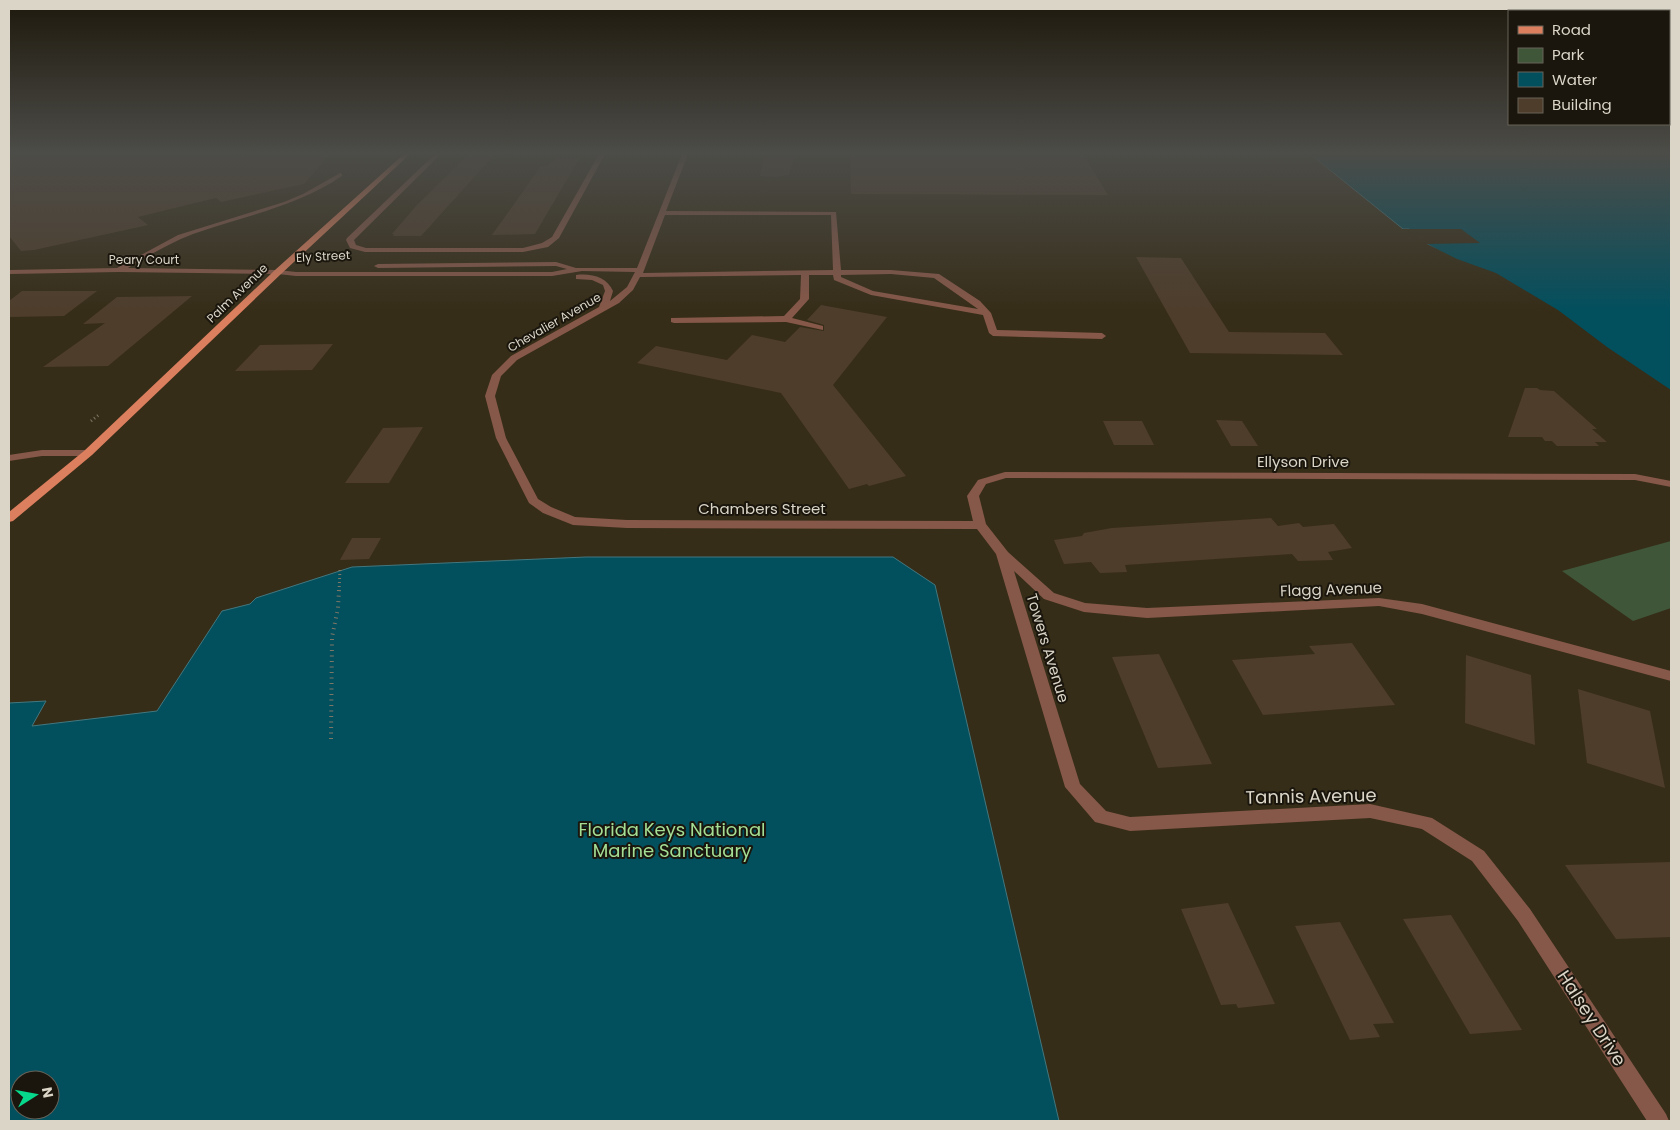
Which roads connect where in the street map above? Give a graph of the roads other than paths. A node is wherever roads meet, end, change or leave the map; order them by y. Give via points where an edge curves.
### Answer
1 (272, 207) edge
2 (349, 207) edge
3 (384, 207) edge
4 (572, 207) edge
5 (664, 207) edge
6 (662, 213) junction
7 (464, 265) junction
8 (363, 266) junction
9 (582, 269) junction
10 (119, 270) junction
11 (9, 272) edge
12 (278, 272) junction
13 (639, 272) junction
14 (805, 273) junction
15 (836, 273) junction
16 (355, 274) junction
17 (458, 274) junction
18 (552, 274) junction
19 (603, 308) junction
20 (987, 313) junction
21 (786, 319) junction
22 (674, 320) dead end
23 (820, 328) dead end
24 (1102, 336) dead end
25 (88, 453) junction
26 (9, 458) edge
27 (1671, 484) edge
28 (547, 510) joint
29 (9, 518) edge
30 (980, 525) junction
31 (1002, 552) junction
32 (1671, 676) edge
33 (1073, 787) joint
34 (1524, 915) joint
35 (1659, 1121) edge

1 - 10 street via 190,232
2 - 12 main road, Palm Avenue
3 - 4 street via 350,240 353,246 365,250 523,250 545,245 555,238
5 - 6 street, Chevalier Avenue
6 - 13 street, Chevalier Avenue
6 - 15 street via 834,213
7 - 8 street, Ely Street
7 - 9 street, Ely Street via 556,264
7 - 17 street
8 - 12 street, Ely Street via 304,266
8 - 16 street
9 - 13 street, Ely Street
9 - 18 street, Ely Street
10 - 11 street, Peary Court
10 - 12 street, Peary Court
12 - 16 street, Ely Street
12 - 25 main road, Palm Avenue
13 - 14 street, Ely Street
13 - 19 street, Chevalier Avenue via 630,288
14 - 15 street, Ely Street
14 - 21 street via 807,293 804,303
15 - 20 street via 837,278 871,293
15 - 20 street, Ely Street via 891,272 936,276
16 - 17 street, Ely Street
17 - 18 street, Ely Street
18 - 19 street, Ely Street via 594,278 606,284 609,291
19 - 28 street, Chevalier Avenue via 514,358 497,375 490,396 500,438 533,501
20 - 24 street via 993,333
21 - 22 street
21 - 23 street
25 - 26 street via 42,453
25 - 29 main road, Palm Avenue
27 - 30 street, Ellyson Drive via 1635,477 1005,475 982,482 973,496
28 - 30 street, Chambers Street via 573,521 627,524
30 - 31 street, Towers Avenue
31 - 32 street, Flagg Avenue via 1049,596 1084,607 1147,613 1379,602 1422,609
31 - 33 street, Towers Avenue
33 - 34 street, Tannis Avenue via 1101,817 1130,824 1370,811 1426,822 1478,856
34 - 35 street, Halsey Drive

